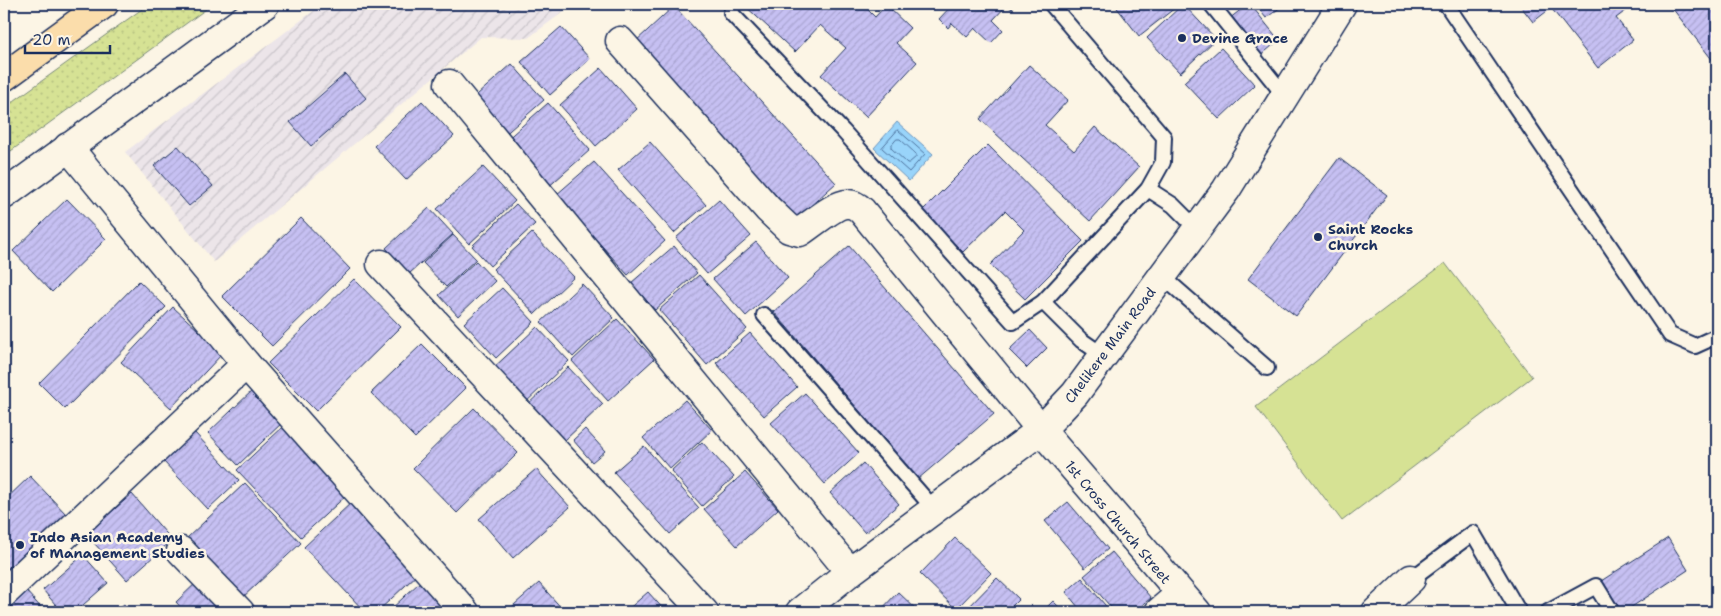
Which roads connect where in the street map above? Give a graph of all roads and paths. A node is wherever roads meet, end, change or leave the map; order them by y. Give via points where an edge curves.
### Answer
1 (104, 4) edge
2 (264, 4) edge
3 (733, 4) edge
4 (1051, 4) edge
5 (1211, 4) edge
6 (1342, 4) edge
7 (1446, 4) edge
8 (620, 41) dead end
9 (4, 77) edge
10 (449, 84) dead end
11 (1284, 95) junction
12 (68, 147) junction
13 (1148, 189) junction
14 (4, 195) edge
15 (1198, 229) junction
16 (380, 264) dead end
17 (1162, 276) junction
18 (1043, 302) junction
19 (764, 315) dead end
20 (1717, 336) edge
21 (1104, 356) junction
22 (246, 364) junction
23 (1268, 368) dead end
24 (1041, 430) junction
25 (935, 510) junction
26 (182, 551) dead end
27 (850, 572) junction
28 (1411, 579) joint
29 (4, 593) edge
30 (1188, 603) edge
31 (1390, 607) edge
32 (240, 612) edge
33 (464, 612) edge
34 (704, 612) edge
35 (800, 612) edge
36 (1159, 612) edge
37 (1519, 612) edge
38 (1548, 612) edge
39 (1612, 612) edge

1 - 9 highway
2 - 12 street
3 - 18 lane via 731,13 843,131 1014,322
4 - 13 lane via 1164,137 1163,162
5 - 11 lane
6 - 11 street, Chelikere Main Road
7 - 20 lane via 1670,335 1695,346
8 - 24 street, 1st Cross Church Street via 789,229 800,232 842,204 857,206
10 - 27 street
11 - 15 street, Chelikere Main Road
12 - 14 street
12 - 22 street
13 - 15 lane via 1173,205
13 - 18 lane
15 - 17 street, Chelikere Main Road
16 - 34 street
17 - 21 street, Chelikere Main Road
17 - 23 lane
18 - 21 lane via 1081,340
19 - 25 lane
21 - 24 street, Chelikere Main Road via 1076,394
22 - 29 street
22 - 33 street
24 - 25 street, Chelikere Main Road
24 - 30 street, 1st Cross Church Street
25 - 27 street, Chelikere Main Road
26 - 32 street
27 - 35 street, Chelikere Main Road
28 - 31 street
28 - 37 lane via 1473,533
30 - 36 street
38 - 39 lane via 1596,586

